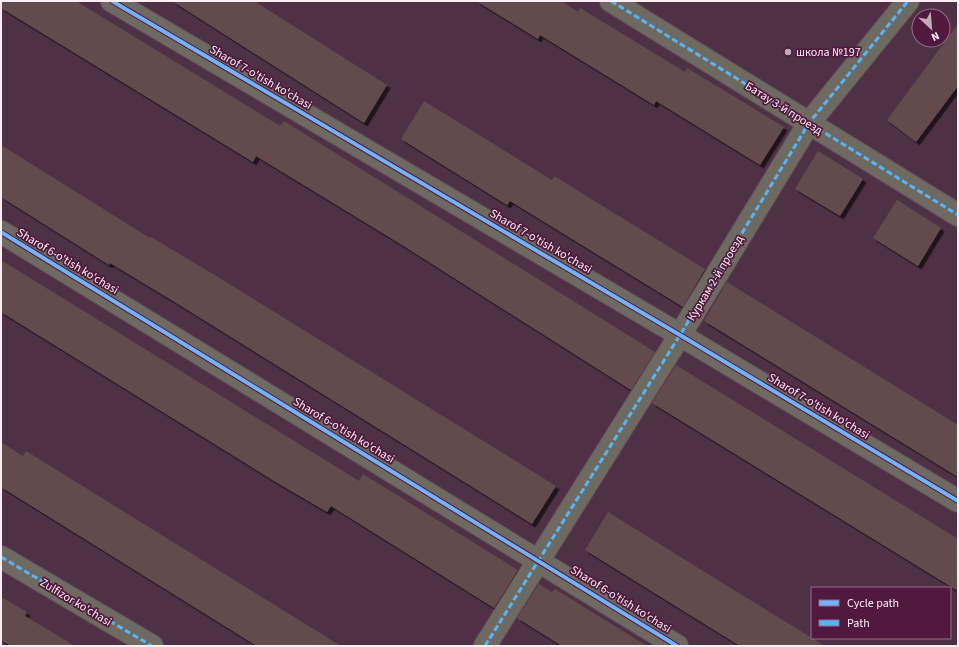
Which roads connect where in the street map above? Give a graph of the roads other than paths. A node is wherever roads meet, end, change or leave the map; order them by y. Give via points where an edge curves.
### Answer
1 (112, 1) edge
2 (611, 1) edge
3 (908, 1) edge
4 (809, 124) junction
5 (958, 215) edge
6 (1, 232) edge
7 (680, 335) junction
8 (958, 501) edge
9 (1, 557) edge
10 (539, 560) junction
11 (152, 646) edge
12 (485, 646) edge
13 (677, 646) edge

1 - 7 street, Sharof 7-o'tish ko'chasi
2 - 4 street, Батау 3-й проезд
3 - 4 street, Куркам 2-й проезд
4 - 5 street, Батау 3-й проезд
4 - 7 street, Куркам 2-й проезд
6 - 10 street, Sharof 6-o'tish ko'chasi
7 - 8 street, Sharof 7-o'tish ko'chasi
7 - 10 street, Куркам 2-й проезд
9 - 11 street, Zulfizor ko'chasi
10 - 12 street, Куркам 2-й проезд
10 - 13 street, Sharof 6-o'tish ko'chasi

